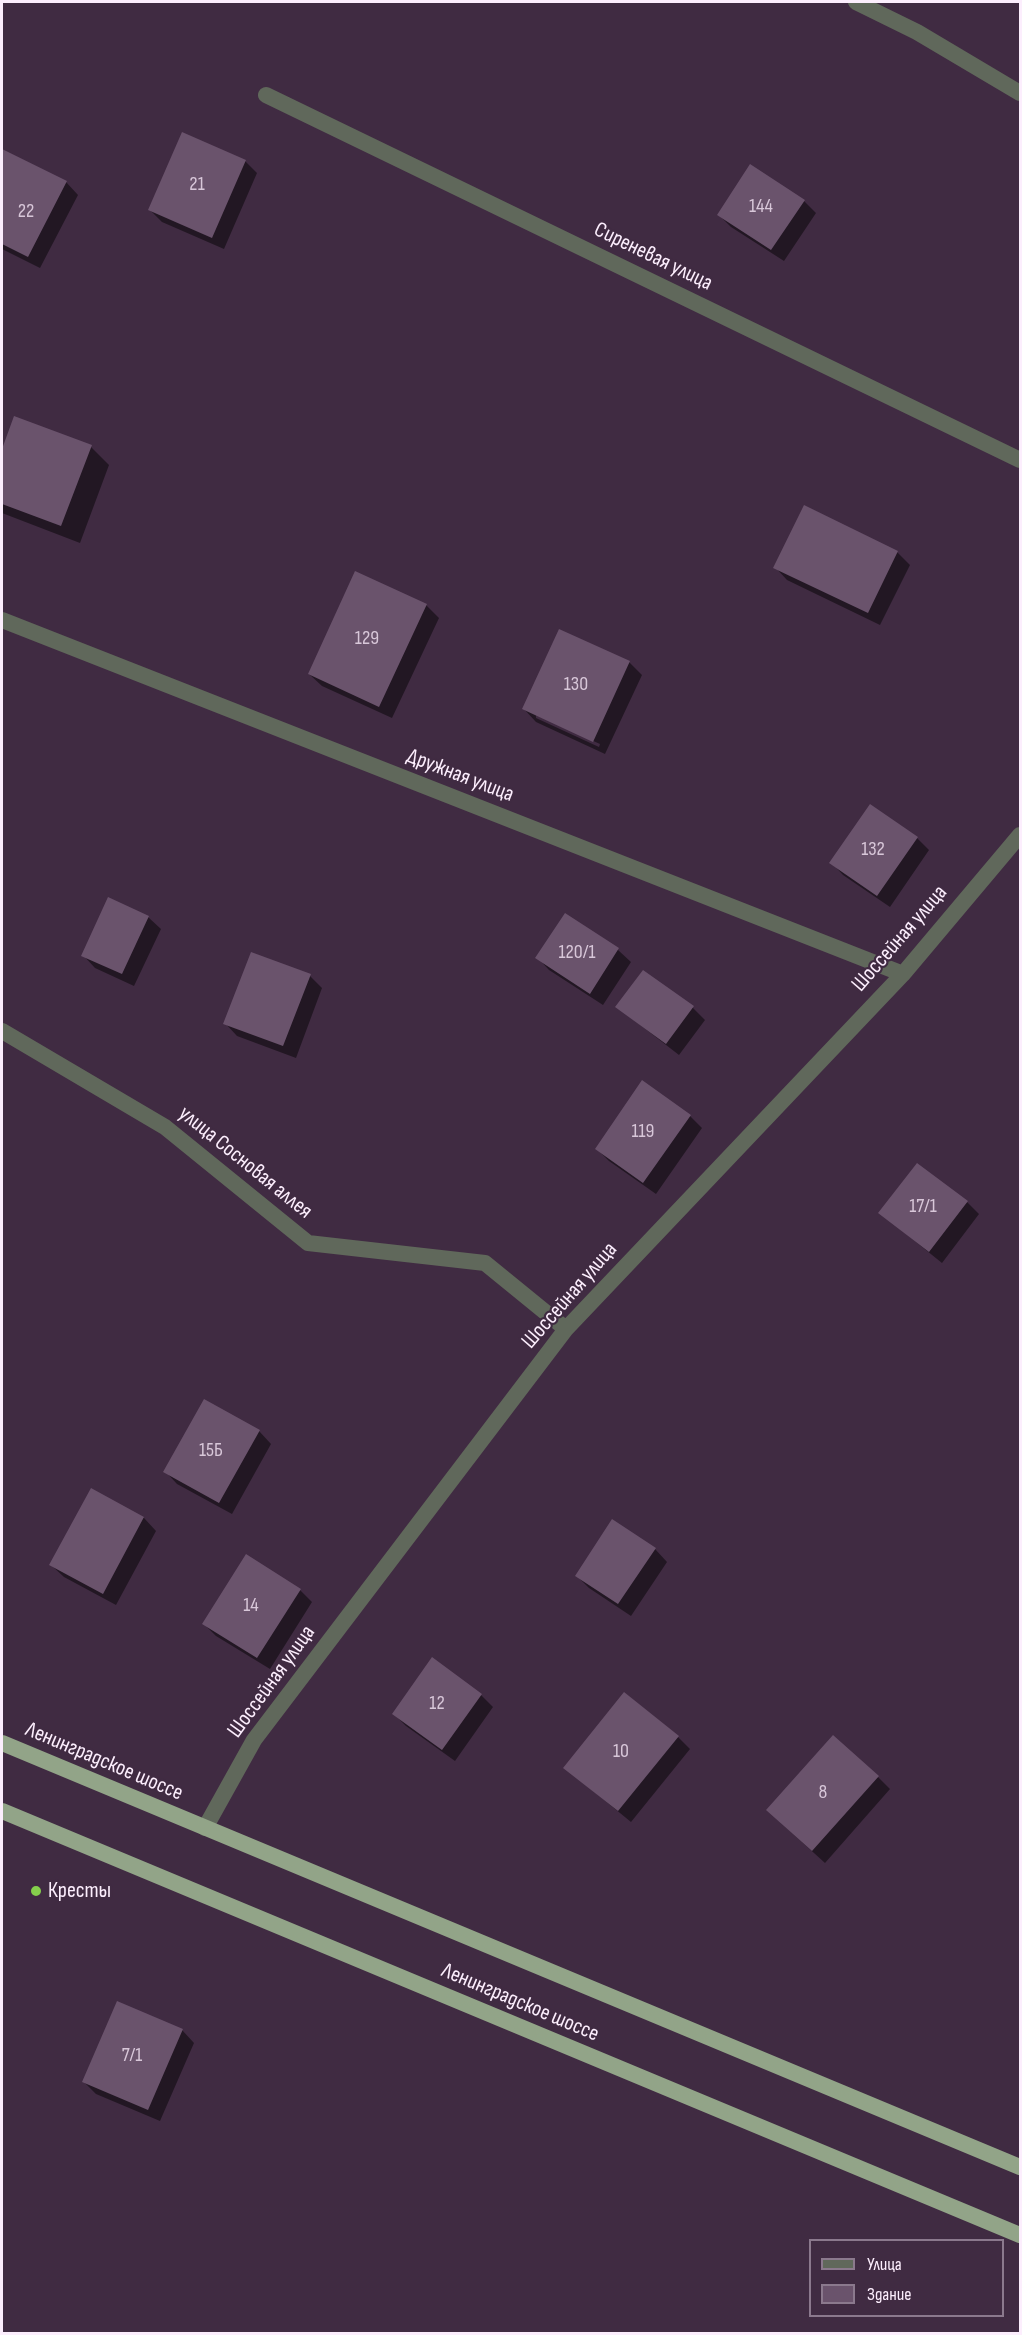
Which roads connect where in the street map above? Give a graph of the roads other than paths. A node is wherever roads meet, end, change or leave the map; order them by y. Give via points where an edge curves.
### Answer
1 (856, 2) edge
2 (1020, 93) edge
3 (266, 95) dead end
4 (1020, 459) edge
5 (2, 620) edge
6 (1020, 835) edge
7 (903, 974) junction
8 (2, 1031) edge
9 (566, 1329) junction
10 (2, 1743) edge
11 (2, 1811) edge
12 (206, 1828) junction
13 (1020, 2167) edge
14 (1020, 2235) edge

1 - 2 street
3 - 4 street, Сиреневая улица
5 - 7 street, Дружная улица
6 - 7 street, Шоссейная улица
7 - 9 street, Шоссейная улица
8 - 9 street, улица Сосновая аллея via 165,1127 308,1243 485,1263
9 - 12 street, Шоссейная улица via 254,1740
10 - 12 highway, Ленинградское шоссе
11 - 14 highway, Ленинградское шоссе
12 - 13 highway, Ленинградское шоссе

